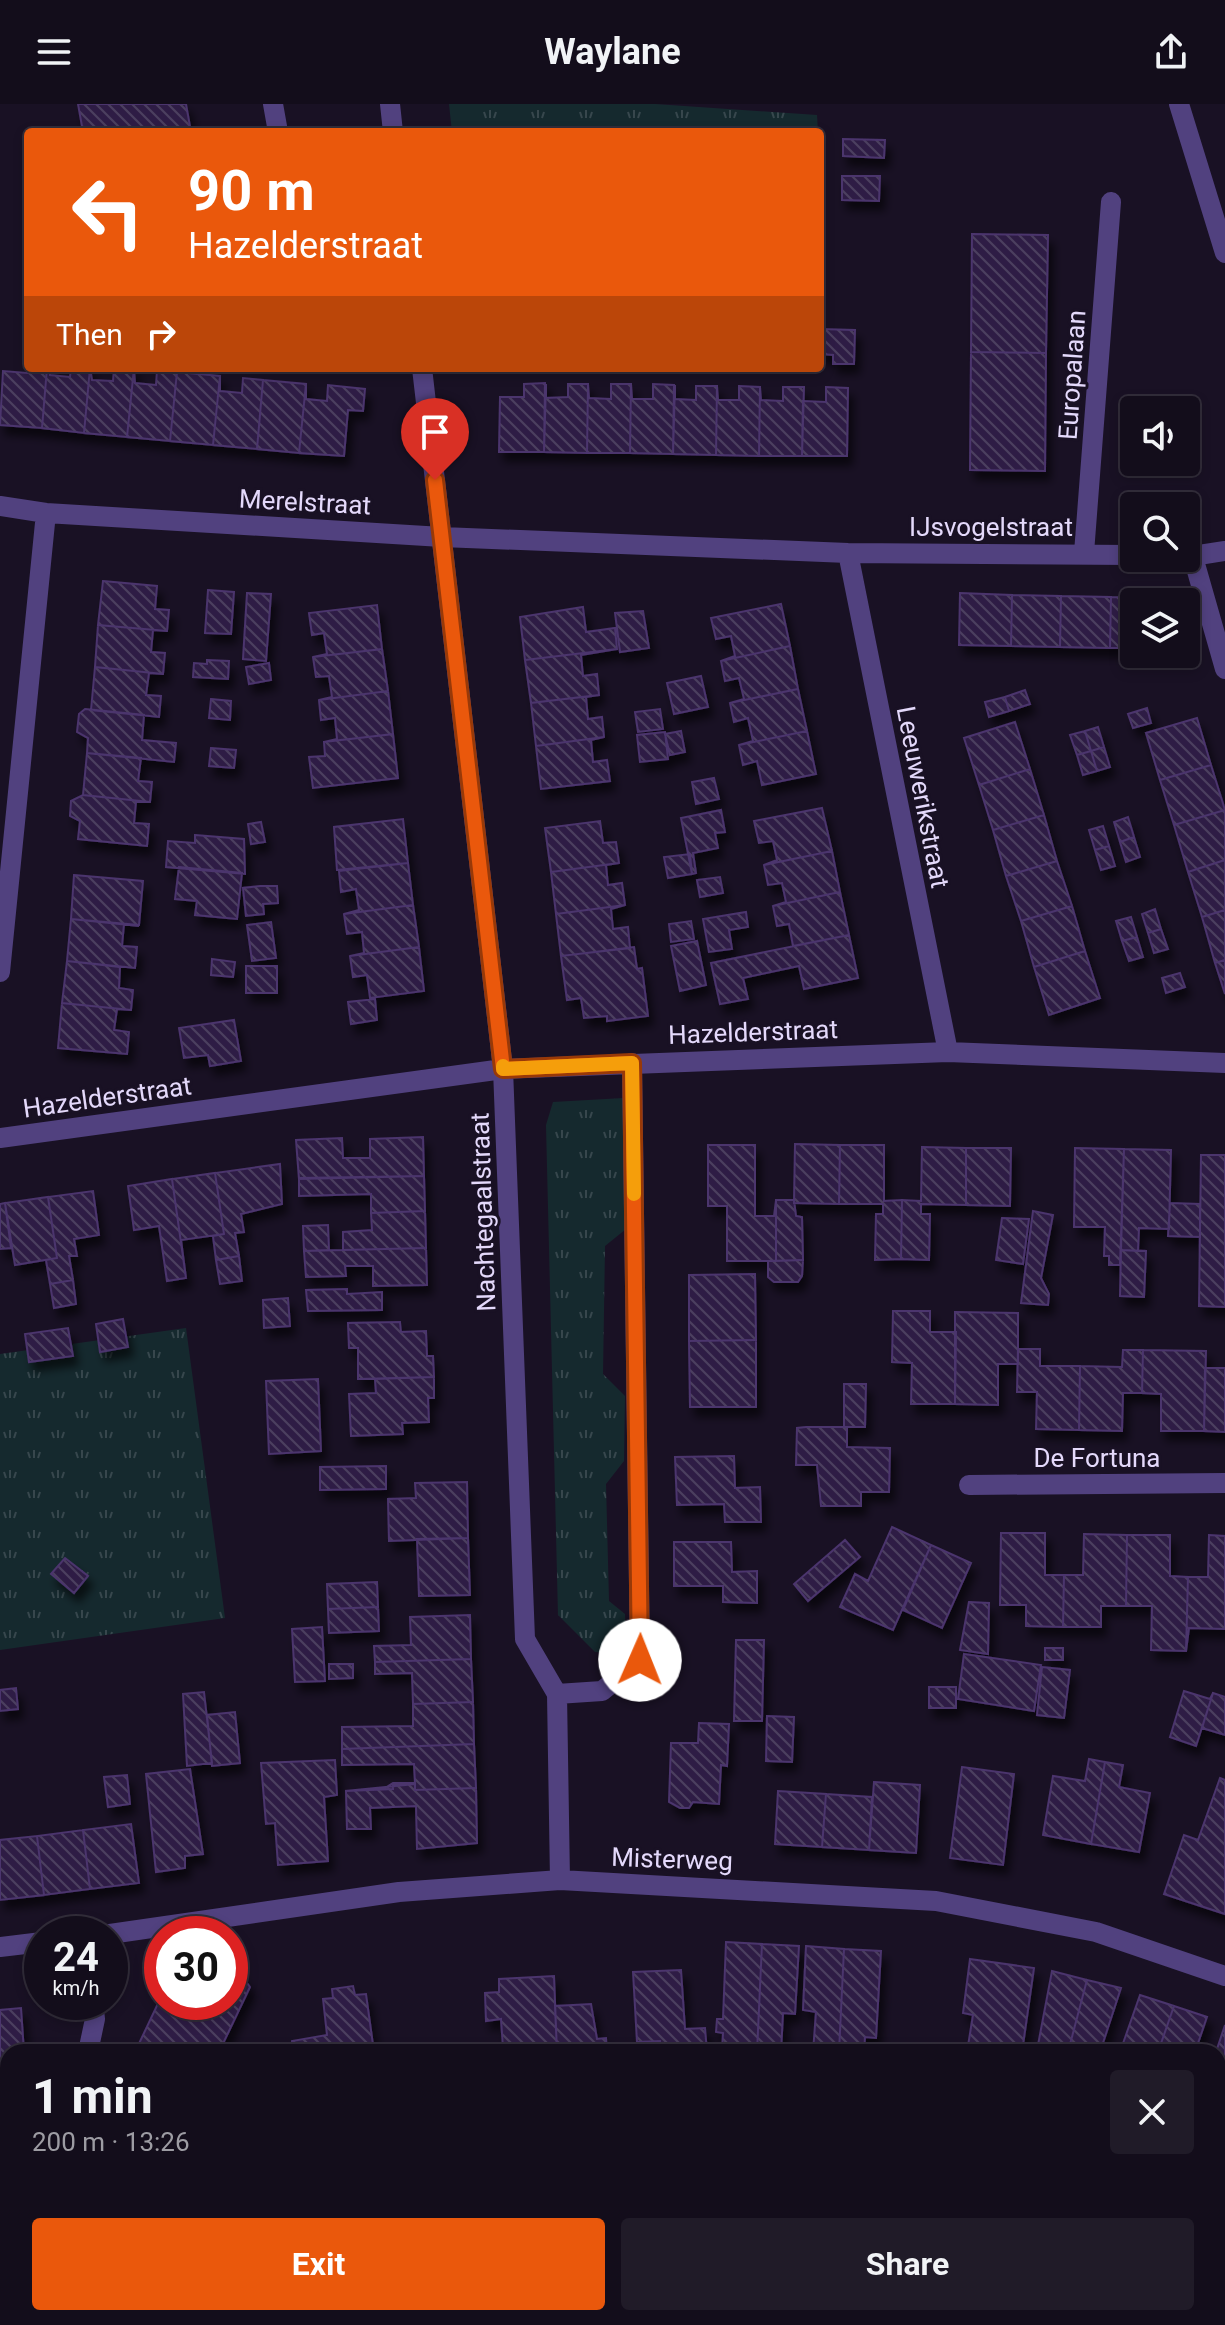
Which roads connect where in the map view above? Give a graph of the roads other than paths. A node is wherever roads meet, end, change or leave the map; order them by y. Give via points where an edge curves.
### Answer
1 (273, 104) edge
2 (390, 104) edge
3 (1179, 104) edge
4 (277, 128) edge
5 (393, 128) edge
6 (1111, 202) dead end
7 (1225, 253) edge
8 (422, 372) edge
9 (0, 506) edge
10 (46, 513) junction
11 (442, 537) junction
12 (1225, 551) edge
13 (848, 553) junction
14 (1084, 553) junction
15 (1120, 554) edge
16 (1200, 555) edge
17 (1194, 572) edge
18 (1225, 669) edge
19 (0, 972) edge
20 (948, 1052) junction
21 (632, 1063) junction
22 (1225, 1063) edge
23 (503, 1069) junction
24 (0, 1138) edge
25 (1225, 1483) edge
26 (969, 1485) dead end
27 (557, 1694) junction
28 (560, 1880) junction
29 (128, 1931) edge
30 (24, 1944) edge
31 (0, 1947) edge
32 (1225, 1976) edge
33 (95, 2020) edge
34 (90, 2044) edge

1 - 4 street
2 - 5 street
3 - 7 street
6 - 14 street, Europalaan
8 - 11 street, Nachtegaalstraat
9 - 10 street, Merelstraat
10 - 11 street, Merelstraat
10 - 19 street
11 - 13 street, Merelstraat
11 - 23 street, Nachtegaalstraat
12 - 16 street
13 - 14 street, IJsvogelstraat
13 - 20 street, Leeuwerikstraat
14 - 15 street, IJsvogelstraat
17 - 18 street
20 - 21 street, Hazelderstraat
20 - 22 street, Hazelderstraat
21 - 23 street, Hazelderstraat
21 - 27 street via 640,1660 602,1691
23 - 24 street, Hazelderstraat
23 - 27 street, Nachtegaalstraat via 525,1639
25 - 26 street, De Fortuna
27 - 28 street, Nachtegaalstraat
28 - 29 street, Misterweg via 399,1892
28 - 32 street, Misterweg via 936,1901 1096,1932
30 - 31 street
33 - 34 street

